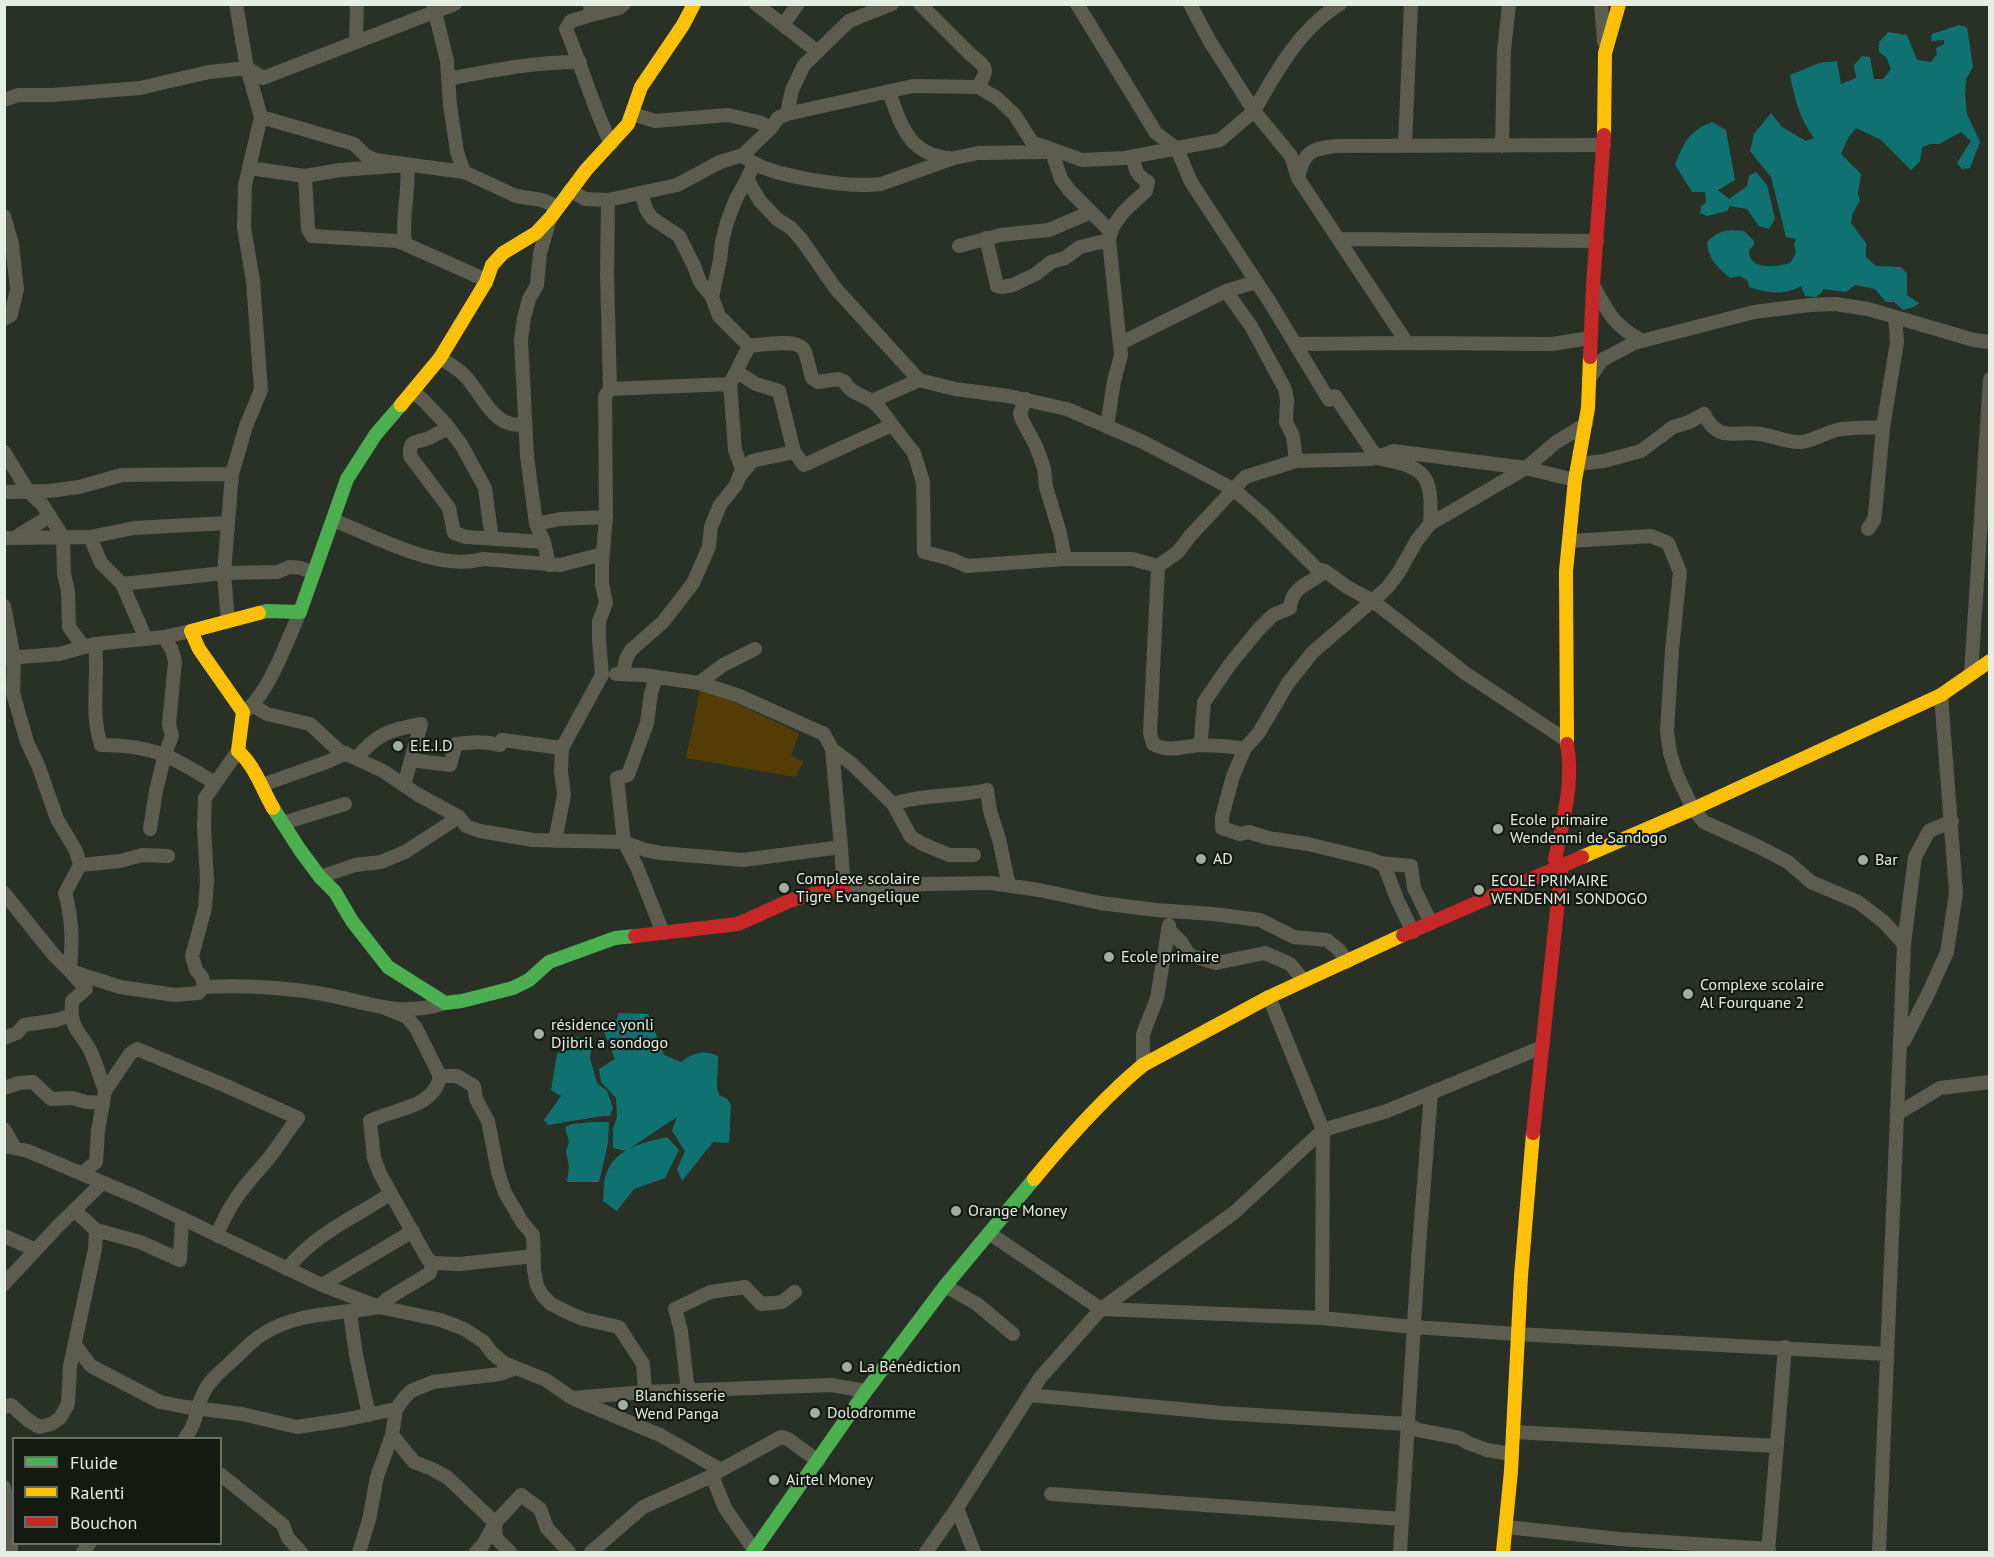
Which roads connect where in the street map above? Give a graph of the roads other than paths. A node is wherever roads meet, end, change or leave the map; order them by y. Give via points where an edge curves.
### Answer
1 (236, 4) edge
2 (357, 4) edge
3 (455, 4) edge
4 (624, 4) edge
5 (694, 4) edge
6 (756, 4) edge
7 (798, 4) edge
8 (892, 4) edge
9 (920, 4) edge
10 (1077, 4) edge
11 (1190, 4) edge
12 (1340, 4) edge
13 (1411, 4) edge
14 (1509, 4) edge
15 (1601, 4) edge
16 (1618, 4) edge
17 (434, 8) edge
18 (590, 10) edge
19 (783, 25) junction
20 (356, 41) junction
21 (818, 52) junction
22 (1605, 53) junction
23 (580, 62) junction
24 (247, 68) junction
25 (448, 79) junction
26 (978, 87) junction
27 (889, 92) junction
28 (4, 100) edge
29 (1254, 111) junction
30 (633, 114) junction
31 (787, 114) junction
32 (261, 117) junction
33 (771, 128) junction
34 (611, 144) junction
35 (1405, 145) junction
36 (1604, 145) junction
37 (1502, 146) junction
38 (1177, 148) junction
39 (1055, 153) junction
40 (742, 155) junction
41 (1134, 157) junction
42 (954, 158) junction
43 (754, 164) junction
44 (406, 165) junction
45 (249, 168) junction
46 (464, 172) junction
47 (306, 176) junction
48 (1298, 178) junction
49 (747, 179) junction
50 (570, 190) junction
51 (641, 194) junction
52 (608, 200) junction
53 (555, 212) junction
54 (1091, 212) junction
55 (4, 216) edge
56 (1109, 235) junction
57 (986, 238) junction
58 (1340, 239) junction
59 (1597, 241) junction
60 (405, 244) junction
61 (959, 246) dead end
62 (486, 282) junction
63 (1256, 282) junction
64 (1593, 285) junction
65 (1226, 291) junction
66 (712, 297) junction
67 (1895, 317) junction
68 (4, 320) edge
69 (1590, 338) junction
70 (1643, 340) junction
71 (1989, 342) edge
72 (1407, 343) junction
73 (1121, 344) junction
74 (1295, 344) junction
75 (749, 346) junction
76 (440, 358) junction
77 (734, 378) junction
78 (1589, 379) junction
79 (1989, 379) edge
80 (919, 380) junction
81 (610, 389) junction
82 (413, 392) junction
83 (1026, 399) junction
84 (872, 401) junction
85 (525, 424) junction
86 (1586, 424) junction
87 (892, 425) junction
88 (1107, 428) junction
89 (1883, 428) junction
90 (448, 429) junction
91 (4, 452) edge
92 (794, 452) junction
93 (1377, 458) junction
94 (1296, 461) junction
95 (1578, 464) junction
96 (1526, 468) junction
97 (232, 474) junction
98 (739, 477) junction
99 (1575, 480) junction
100 (1233, 489) junction
101 (28, 491) junction
102 (4, 492) edge
103 (50, 516) junction
104 (606, 517) junction
105 (333, 520) junction
106 (227, 523) junction
107 (536, 524) junction
108 (1430, 524) junction
109 (1868, 529) dead end
110 (11, 537) edge
111 (63, 537) junction
112 (90, 537) junction
113 (492, 539) junction
114 (1570, 541) junction
115 (544, 542) junction
116 (603, 554) junction
117 (1065, 559) junction
118 (549, 565) junction
119 (1158, 566) junction
120 (1325, 571) junction
121 (224, 573) junction
122 (314, 573) junction
123 (122, 584) junction
124 (1373, 601) junction
125 (4, 606) edge
126 (300, 612) junction
127 (228, 621) junction
128 (191, 631) junction
129 (164, 636) junction
130 (146, 639) junction
131 (89, 645) junction
132 (199, 649) junction
133 (755, 649) dead end
134 (9, 658) edge
135 (175, 661) junction
136 (1989, 661) edge
137 (623, 673) junction
138 (1971, 674) junction
139 (602, 675) junction
140 (656, 677) junction
141 (699, 683) junction
142 (1941, 695) junction
143 (248, 709) junction
144 (1566, 740) junction
145 (1202, 745) junction
146 (562, 748) junction
147 (1245, 748) junction
148 (832, 749) junction
149 (238, 751) junction
150 (165, 754) junction
151 (351, 755) junction
152 (411, 760) junction
153 (214, 783) junction
154 (262, 785) junction
155 (405, 785) junction
156 (345, 804) dead end
157 (893, 804) junction
158 (1693, 809) junction
159 (459, 817) junction
160 (1952, 821) junction
161 (283, 823) junction
162 (150, 829) dead end
163 (555, 841) junction
164 (624, 842) junction
165 (841, 847) junction
166 (974, 855) dead end
167 (168, 856) dead end
168 (1380, 863) junction
169 (1562, 864) junction
170 (80, 865) junction
171 (320, 877) junction
172 (1009, 886) junction
173 (844, 890) junction
174 (5, 894) edge
175 (1170, 911) junction
176 (1431, 923) junction
177 (1168, 929) junction
178 (1413, 932) junction
179 (663, 933) junction
180 (1904, 944) junction
181 (1347, 962) junction
182 (70, 971) junction
183 (1304, 981) junction
184 (204, 987) junction
185 (1269, 997) junction
186 (445, 1003) junction
187 (385, 1008) junction
188 (71, 1015) junction
189 (4, 1038) edge
190 (1540, 1048) junction
191 (1901, 1049) junction
192 (1143, 1065) junction
193 (440, 1076) junction
194 (1989, 1082) edge
195 (4, 1088) edge
196 (1431, 1093) junction
197 (104, 1097) junction
198 (1897, 1114) junction
199 (4, 1129) edge
200 (1323, 1130) junction
201 (10, 1147) edge
202 (82, 1173) junction
203 (102, 1183) junction
204 (390, 1194) junction
205 (74, 1210) junction
206 (182, 1218) junction
207 (96, 1230) junction
208 (413, 1231) junction
209 (989, 1233) junction
210 (4, 1236) edge
211 (217, 1236) junction
212 (36, 1250) junction
213 (534, 1256) junction
214 (432, 1263) junction
215 (287, 1269) junction
216 (4, 1284) edge
217 (322, 1286) junction
218 (945, 1286) junction
219 (795, 1292) dead end
220 (379, 1307) junction
221 (1101, 1309) junction
222 (350, 1312) junction
223 (1322, 1318) junction
224 (1414, 1327) junction
225 (1013, 1334) dead end
226 (1517, 1334) junction
227 (75, 1345) junction
228 (1785, 1347) junction
229 (1887, 1353) junction
230 (70, 1366) junction
231 (91, 1366) junction
232 (516, 1368) junction
233 (688, 1390) junction
234 (866, 1391) junction
235 (645, 1392) junction
236 (1029, 1395) junction
237 (572, 1398) junction
238 (4, 1407) edge
239 (198, 1409) junction
240 (396, 1409) junction
241 (369, 1415) junction
242 (1407, 1424) junction
243 (196, 1432) edge
244 (1513, 1432) junction
245 (392, 1435) junction
246 (1777, 1446) junction
247 (1511, 1454) junction
248 (818, 1461) junction
249 (716, 1473) junction
250 (222, 1476) edge
251 (4, 1487) edge
252 (1051, 1494) dead end
253 (957, 1509) junction
254 (1402, 1519) junction
255 (495, 1523) junction
256 (1506, 1527) junction
257 (1619, 1546) edge
258 (754, 1551) edge
259 (1769, 1551) edge
260 (11, 1552) edge
261 (301, 1552) edge
262 (359, 1552) edge
263 (476, 1552) edge
264 (510, 1552) edge
265 (569, 1552) edge
266 (591, 1552) edge
267 (926, 1552) edge
268 (974, 1552) edge
269 (1400, 1552) edge
270 (1503, 1552) edge
271 (1879, 1552) edge

1 - 24 street
2 - 20 street
3 - 17 street
4 - 18 street via 619,8
5 - 30 street via 641,87
6 - 19 street
7 - 19 street
8 - 21 street via 849,21
9 - 26 street via 985,66
10 - 38 street via 1156,132
11 - 29 street
12 - 29 street via 1313,26 1287,57
13 - 35 street
14 - 37 street
15 - 22 street
16 - 22 street
17 - 20 street
17 - 25 street
18 - 23 street via 566,28
19 - 21 street
20 - 24 street via 263,78
21 - 31 street via 804,64
22 - 36 street
23 - 25 street via 544,62
23 - 34 street via 596,113
24 - 28 street via 209,72 140,88
24 - 32 street
25 - 46 street
26 - 27 street via 913,86
26 - 39 street via 1014,114 1032,142
27 - 31 street
27 - 42 street via 908,138 924,152
29 - 38 street via 1220,140
29 - 48 street via 1291,156
30 - 33 street via 655,122 728,115
30 - 34 street
31 - 33 street
32 - 44 street via 354,144 375,160
32 - 45 street
33 - 40 street
34 - 50 street
35 - 37 street
35 - 48 street via 1336,146 1311,151 1302,161
36 - 37 street
36 - 59 street
38 - 41 street
38 - 63 street via 1191,182
39 - 41 street via 1082,160
39 - 42 street via 991,152
39 - 54 street via 1061,179
40 - 43 street
40 - 51 street via 677,185
41 - 56 street via 1140,178 1148,182 1146,191 1118,219
42 - 43 street via 872,185 818,180
43 - 49 street
44 - 46 street
44 - 47 street
44 - 60 street
45 - 47 street
45 - 97 street via 244,228 253,281 261,390
46 - 53 street via 516,196 542,200
47 - 60 street via 308,229 312,236
48 - 58 street
49 - 66 street via 727,222
49 - 80 street via 760,201 801,239 836,289
50 - 52 street via 585,199
50 - 53 street
51 - 52 street
51 - 66 street via 652,218 679,236 700,282
52 - 81 street
53 - 62 street via 536,233 503,253 492,265
53 - 85 street via 545,233 537,285 522,329
54 - 56 street
54 - 57 street via 1049,230
55 - 68 street via 17,289 11,315
56 - 57 street via 1051,262 1031,277 1002,287 997,286
56 - 73 street
57 - 61 street
58 - 59 street
58 - 72 street
59 - 64 street
60 - 62 street
62 - 76 street
63 - 65 street
63 - 74 street
64 - 69 street
64 - 70 street via 1619,326
65 - 73 street
65 - 94 street via 1251,326 1285,389 1286,422 1293,436
66 - 75 street via 719,316
67 - 70 street via 1852,306 1810,305 1754,312
67 - 71 street
67 - 89 street via 1897,342
69 - 72 street via 1552,344
69 - 78 street
70 - 78 street via 1602,360
72 - 74 street
73 - 88 street
74 - 93 street via 1329,400 1335,396
75 - 77 street
75 - 84 street via 796,344 806,354 812,378 818,382 838,379
76 - 82 street
76 - 85 street via 463,374 497,418 514,426
77 - 81 street
77 - 92 street via 778,392
77 - 98 street via 735,450 742,470
78 - 86 street
79 - 138 street
80 - 83 street
80 - 84 street
81 - 104 street via 605,396
82 - 90 street
82 - 105 street via 357,462
83 - 88 street via 1066,409
83 - 117 street via 1020,413 1044,468
84 - 87 street
85 - 107 street
86 - 95 street
86 - 96 street via 1555,443
87 - 92 street via 804,465
87 - 117 street via 914,453 923,482 924,552 967,566
88 - 100 street via 1143,442
89 - 95 street via 1844,429 1795,442 1761,434 1730,435 1712,428 1704,414 1673,427 1641,451
89 - 109 street via 1874,520
90 - 113 street via 485,488
90 - 113 street via 414,442 410,456 449,508 454,533
91 - 101 street
92 - 98 street via 752,461
93 - 94 street
93 - 96 street via 1393,451
93 - 108 street via 1418,471 1429,486
94 - 100 street via 1245,477
95 - 99 street
96 - 99 street
96 - 108 street
97 - 101 street via 122,475 80,487
97 - 106 street
98 - 137 street via 720,505 711,527 709,548 693,583 663,622 631,650
99 - 114 street
100 - 119 street via 1178,552
100 - 120 street via 1317,569
101 - 102 street
101 - 103 street
103 - 110 street
103 - 111 street
104 - 107 street
104 - 116 street
105 - 118 street via 432,557 460,562 483,559
105 - 122 street
106 - 112 street via 134,528
106 - 121 street
107 - 115 street
108 - 124 street via 1399,572
110 - 111 street
111 - 112 street
111 - 131 street via 69,627
112 - 123 street via 101,563
113 - 115 street
114 - 144 street via 1566,571
114 - 158 street via 1651,536 1668,543 1680,572 1667,732 1677,775
115 - 118 street
116 - 118 street
116 - 139 street via 606,603 599,621
117 - 119 street via 1132,559
119 - 145 street via 1150,733 1153,744 1160,749
120 - 124 street
120 - 145 street via 1294,592 1290,608 1273,615 1258,630 1213,688 1204,702
121 - 122 street via 278,572 289,567
121 - 123 street
121 - 127 street
122 - 126 street
123 - 130 street
124 - 144 street via 1465,673
124 - 147 street via 1313,652
125 - 134 street
126 - 127 street via 267,611
126 - 143 street via 257,701
127 - 128 street
128 - 129 street
128 - 132 street
129 - 130 street
129 - 135 street
130 - 131 street
131 - 134 street via 59,654
131 - 150 street via 97,663 96,709 101,745 130,745
132 - 135 street
132 - 143 street
133 - 141 street
134 - 170 street via 13,693 27,742
135 - 150 street via 172,736
136 - 138 street
137 - 139 street
137 - 140 street
138 - 142 street
139 - 146 street
140 - 141 street
140 - 164 street via 647,723 628,776 617,778
141 - 148 street via 737,695 824,735
142 - 158 street
142 - 160 street
143 - 149 street
143 - 151 street via 310,724 338,750
144 - 169 street via 1569,791 1555,859
145 - 147 street
146 - 152 street via 502,740 500,745 456,744 450,765
146 - 163 street via 564,795
147 - 168 street via 1233,776 1222,828
148 - 157 street
148 - 165 street
149 - 153 street
149 - 154 street
150 - 153 street
150 - 162 street
151 - 152 street via 382,734 421,724
151 - 154 street
151 - 155 street
152 - 155 street
153 - 184 street via 206,798 204,826 206,908 192,956
154 - 161 street
155 - 159 street
156 - 161 street
157 - 166 street via 911,837 949,855
157 - 172 street via 911,798 987,790
158 - 169 street
158 - 180 street via 1704,822 1788,862 1811,882 1858,902
159 - 163 street via 466,826 480,831
159 - 171 street via 405,852
160 - 180 street via 1929,831 1915,857
160 - 191 street via 1956,893 1947,952
161 - 171 street
163 - 164 street
164 - 165 street via 661,854 743,860
164 - 179 street
165 - 173 street
167 - 170 street via 142,855
168 - 176 street via 1411,866 1414,888
168 - 178 street
169 - 176 street
169 - 190 street
170 - 182 street via 65,893 73,930
171 - 186 street via 335,892 387,967
172 - 173 street via 925,884
172 - 175 street
173 - 179 street via 789,901 738,924
174 - 182 street
175 - 177 street
175 - 181 street via 1260,920 1294,937 1327,940
176 - 178 street
177 - 183 street via 1189,955 1216,963 1265,953 1290,964
177 - 192 street via 1157,998 1143,1034
178 - 181 street
179 - 186 street via 615,938 549,962 513,988
180 - 191 street
181 - 183 street
182 - 184 street via 120,987 175,995 198,993
182 - 188 street via 86,989 72,1001
183 - 185 street
184 - 187 street via 285,988
185 - 192 street
185 - 200 street
186 - 187 street via 425,1009
187 - 193 street via 407,1017 416,1028
188 - 189 street via 24,1025
188 - 197 street via 89,1049
190 - 196 street
190 - 226 street
191 - 198 street
192 - 209 street via 1056,1151
193 - 204 street via 432,1094 411,1108 370,1121 374,1158
193 - 213 street via 457,1076 474,1086 488,1121 505,1193 532,1235
194 - 198 street via 1941,1088
195 - 197 street via 33,1082 51,1098 86,1102
196 - 200 street
196 - 224 street
197 - 202 street via 96,1162
197 - 211 street via 137,1049 298,1118 238,1193
198 - 229 street
199 - 201 street
200 - 221 street via 1235,1212
200 - 223 street
201 - 202 street
202 - 203 street
203 - 205 street
203 - 206 street
204 - 208 street
204 - 215 street via 322,1235
205 - 207 street
205 - 212 street
206 - 207 street via 180,1260 140,1242
206 - 211 street
207 - 227 street
208 - 214 street
208 - 217 street
209 - 218 street
209 - 221 street
210 - 212 street
211 - 215 street
212 - 216 street
213 - 214 street
213 - 235 street via 537,1286 551,1304 583,1318 620,1327 643,1364
214 - 220 street via 430,1273
215 - 217 street
217 - 220 street
218 - 225 street via 976,1304
218 - 234 street
219 - 233 street via 782,1302 761,1304 745,1287 710,1292 675,1309
220 - 222 street
220 - 232 street via 464,1329 484,1342 498,1359
221 - 223 street
221 - 236 street
222 - 239 street via 288,1322 264,1333 218,1374
222 - 241 street
223 - 224 street
224 - 226 street
224 - 242 street
226 - 228 street
226 - 244 street
227 - 230 street
227 - 231 street
228 - 229 street
228 - 246 street
229 - 271 street
230 - 231 street
230 - 238 street via 68,1404 64,1414 51,1424 39,1426 11,1405
231 - 239 street via 160,1402
232 - 237 street via 546,1380
232 - 240 street via 418,1387
233 - 234 street via 831,1385
233 - 235 street
234 - 248 street
235 - 237 street
236 - 242 street via 1222,1413
236 - 253 street
237 - 249 street via 660,1435
239 - 241 street via 243,1414 297,1427
239 - 243 street
240 - 241 street
240 - 245 street
242 - 247 street
242 - 254 street
244 - 246 street
244 - 247 street
245 - 255 street via 414,1462 447,1478
245 - 262 street via 377,1477
246 - 259 street
247 - 256 street
248 - 249 street via 781,1437
248 - 258 street
249 - 258 street via 725,1508
249 - 266 street via 643,1508
250 - 261 street via 283,1525 288,1538
251 - 260 street
252 - 254 street
253 - 267 street
253 - 268 street
254 - 269 street
255 - 263 street
255 - 264 street via 496,1538
255 - 265 street via 521,1495 540,1509 547,1528
256 - 257 street
256 - 270 street
257 - 259 street

